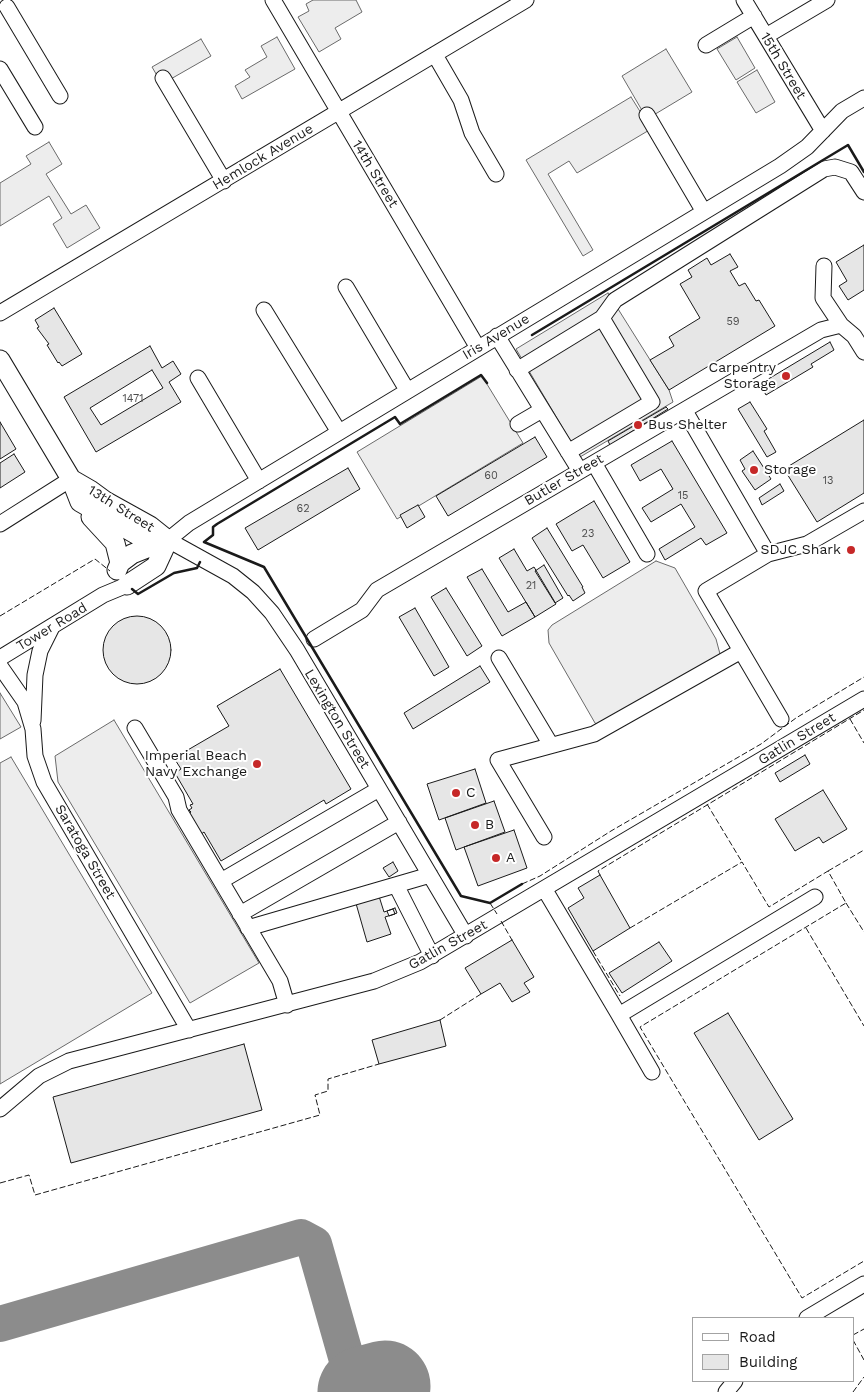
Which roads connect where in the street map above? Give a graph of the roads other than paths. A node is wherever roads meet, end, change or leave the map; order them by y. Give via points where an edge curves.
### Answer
1 (273, 0) edge
2 (526, 0) edge
3 (744, 0) edge
4 (827, 0) edge
5 (9, 6) edge
6 (754, 16) junction
7 (766, 36) junction
8 (706, 44) dead end
9 (435, 55) junction
10 (0, 69) edge
11 (163, 78) dead end
12 (60, 96) dead end
13 (864, 98) edge
14 (339, 112) junction
15 (647, 115) dead end
16 (35, 127) dead end
17 (823, 131) junction
18 (496, 174) dead end
19 (224, 181) junction
20 (864, 192) edge
21 (704, 212) junction
22 (824, 266) dead end
23 (346, 287) dead end
24 (264, 310) dead end
25 (0, 313) edge
26 (602, 318) junction
27 (841, 325) junction
28 (497, 336) junction
29 (478, 348) junction
30 (864, 352) edge
31 (0, 360) edge
32 (517, 370) junction
33 (198, 378) dead end
34 (407, 390) junction
35 (542, 410) junction
36 (685, 411) junction
37 (518, 424) dead end
38 (338, 432) junction
39 (568, 452) junction
40 (594, 463) junction
41 (580, 471) junction
42 (71, 480) junction
43 (258, 481) junction
44 (80, 502) junction
45 (864, 511) edge
46 (0, 524) edge
47 (168, 540) junction
48 (647, 554) dead end
49 (768, 554) junction
50 (121, 573) junction
51 (53, 626) junction
52 (314, 639) dead end
53 (741, 651) junction
54 (0, 658) edge
55 (498, 658) dead end
56 (0, 666) edge
57 (864, 699) edge
58 (781, 719) dead end
59 (135, 728) dead end
60 (33, 730) junction
61 (551, 746) junction
62 (379, 789) junction
63 (399, 822) junction
64 (544, 837) dead end
65 (430, 875) junction
66 (221, 881) junction
67 (396, 885) junction
68 (545, 890) junction
69 (815, 898) dead end
70 (240, 914) junction
71 (248, 928) junction
72 (466, 936) junction
73 (432, 956) junction
74 (287, 1005) junction
75 (619, 1015) junction
76 (189, 1030) junction
77 (652, 1072) dead end
78 (0, 1109) edge
79 (864, 1284) edge
80 (809, 1317) edge
81 (734, 1382) edge
82 (726, 1392) edge

1 - 14 street, 14th Street
2 - 9 street, Hemlock Avenue
3 - 6 street, 15th Street
4 - 7 street
5 - 12 street
6 - 7 street, 15th Street
6 - 8 street
7 - 17 street, 15th Street
9 - 14 street, Hemlock Avenue
9 - 18 street via 461,100 472,133
10 - 16 street
11 - 19 street
13 - 17 street, Iris Avenue via 842,111
14 - 19 street, Hemlock Avenue
14 - 29 street, 14th Street
15 - 21 street
17 - 21 street, Iris Avenue via 780,166
19 - 25 street, Hemlock Avenue
20 - 26 street via 851,172 835,167 824,169 615,300
21 - 28 street, Iris Avenue
22 - 27 street via 823,298
23 - 34 street
24 - 38 street
26 - 32 street
26 - 39 street via 652,402
27 - 30 street via 854,336
27 - 36 street, Butler Street via 821,330
28 - 29 street, Iris Avenue
28 - 32 street
29 - 34 street, Iris Avenue
31 - 42 main road, 13th Street
32 - 35 street
33 - 43 street
34 - 38 street, Iris Avenue
35 - 37 street
35 - 39 street
36 - 40 street, Butler Street
36 - 49 street
38 - 43 street, Iris Avenue
39 - 41 street
40 - 41 street, Butler Street
40 - 48 street
41 - 52 street, Butler Street via 377,590 362,610
42 - 44 main road, 13th Street
42 - 46 street
42 - 47 main road, 13th Street
43 - 47 street, Iris Avenue via 189,523
44 - 47 main road, 13th Street via 139,536
44 - 50 main road via 115,543
45 - 49 street via 807,544
47 - 50 main road, Tower Road via 132,554
47 - 62 street, Lexington Street via 233,576 272,613 292,641
49 - 53 street via 706,591
50 - 51 street, Tower Road via 103,595
51 - 54 street, Tower Road
51 - 60 street via 40,651 35,675
53 - 58 street
53 - 61 street via 594,734
55 - 61 street
56 - 60 street, Saratoga Street via 25,702
57 - 68 street, Gatlin Street
59 - 66 street via 176,797 178,810
60 - 76 street, Saratoga Street via 34,756 44,782
61 - 64 street via 498,760
62 - 63 street, Lexington Street
62 - 66 street
63 - 65 street, Lexington Street
63 - 70 street
65 - 67 street
65 - 72 street, Lexington Street
66 - 70 street
67 - 71 street
67 - 73 street
68 - 72 street, Gatlin Street
68 - 75 street
69 - 75 street
70 - 71 street
71 - 74 street via 280,981
72 - 73 street, Gatlin Street
73 - 74 street, Gatlin Street via 374,981
74 - 76 street, Gatlin Street
75 - 77 street
76 - 78 street, Gatlin Street via 54,1067 38,1076
79 - 80 street
81 - 82 street

